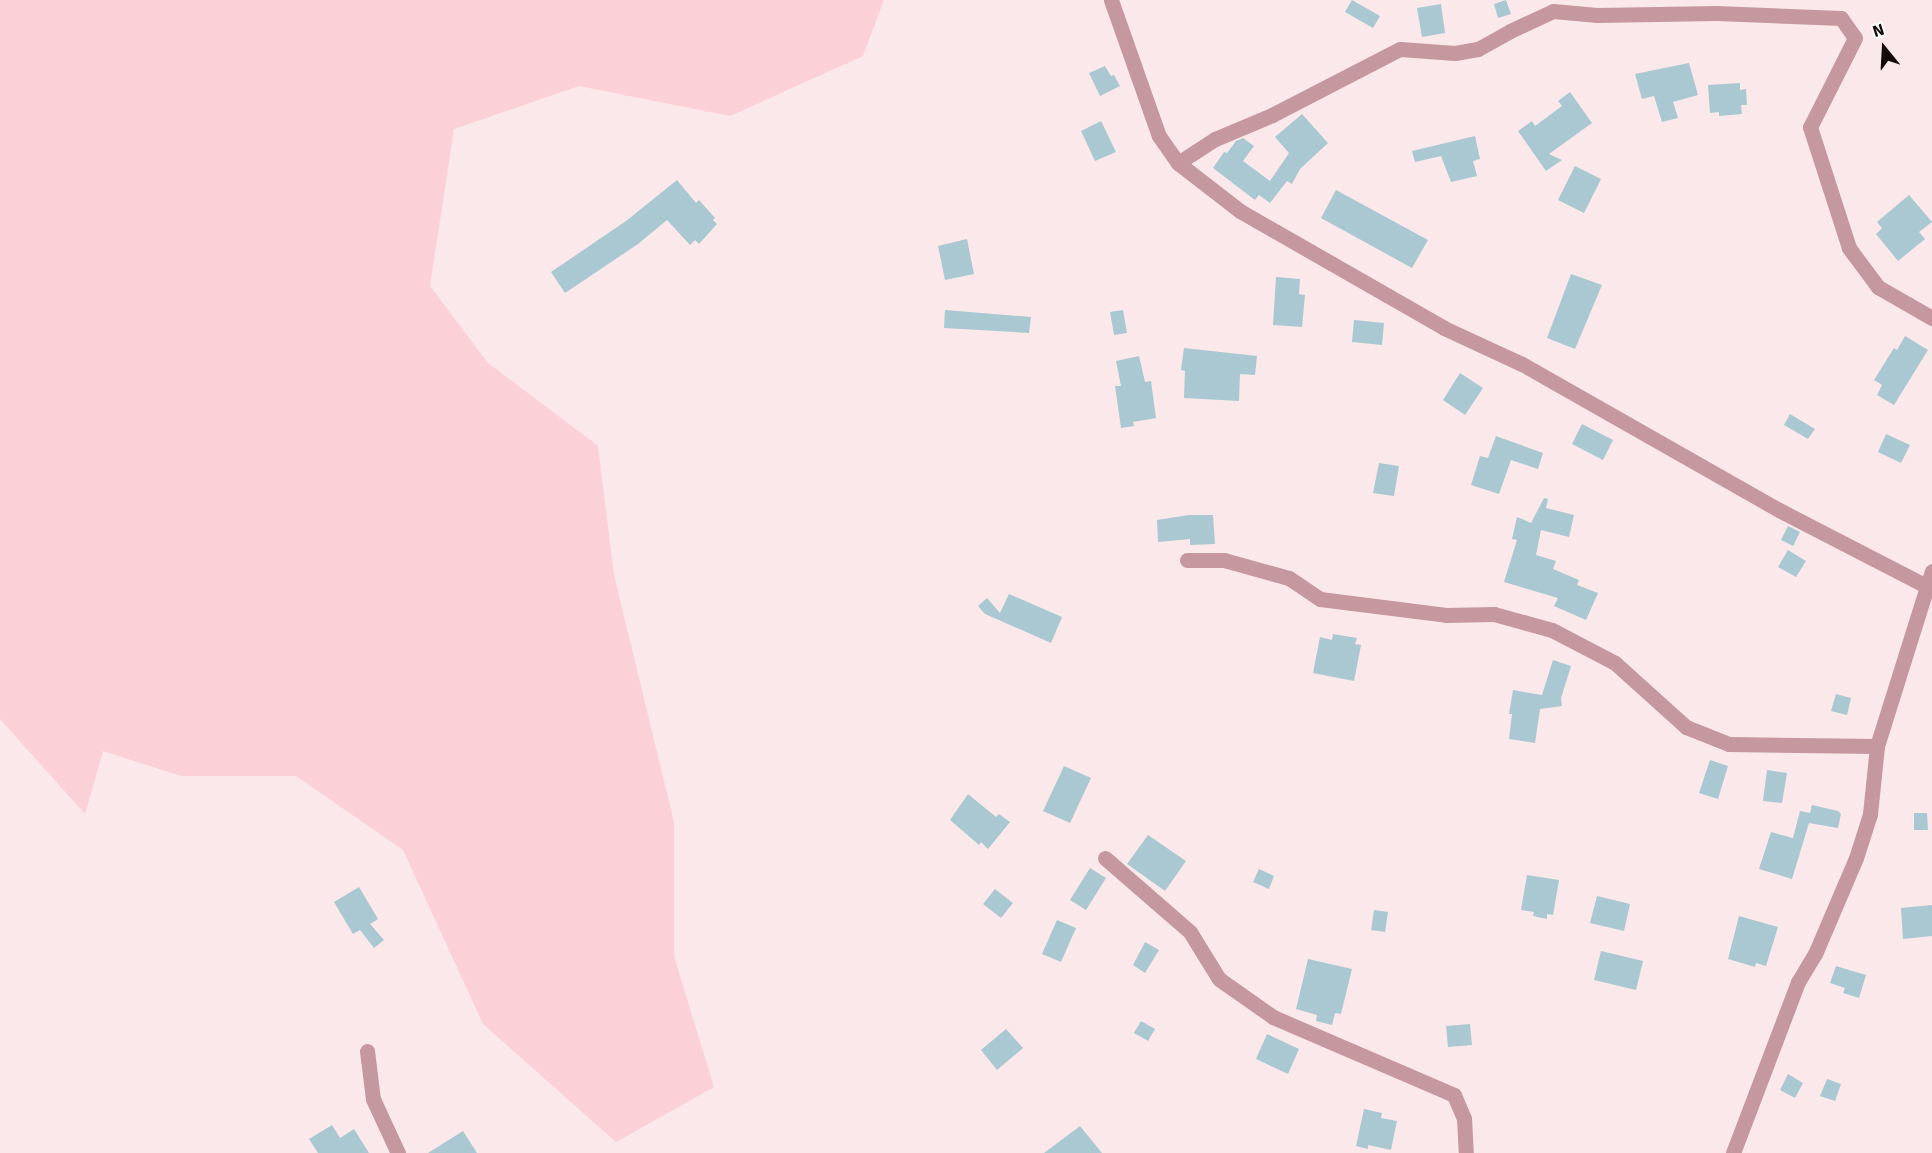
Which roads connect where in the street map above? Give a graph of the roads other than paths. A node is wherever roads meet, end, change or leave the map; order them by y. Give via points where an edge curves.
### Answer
1 (1111, 0) edge
2 (1178, 163) junction
3 (1932, 318) edge
4 (1187, 560) dead end
5 (1932, 571) edge
6 (1928, 587) junction
7 (1877, 746) junction
8 (1105, 858) dead end
9 (367, 1051) dead end
10 (398, 1153) edge
11 (1466, 1153) edge
12 (1733, 1153) edge

1 - 2 street via 1159,136
2 - 3 street via 1215,139 1272,116 1400,48 1455,53 1479,50 1553,11 1841,18 1855,38 1810,128 1850,248 1878,287
2 - 6 street via 1240,211 1444,328 1522,364 1779,510
4 - 7 street via 1224,560 1289,578 1320,599 1446,615 1494,614 1552,630 1615,663 1686,727 1729,744
5 - 6 street
6 - 7 street
7 - 12 street via 1870,814 1856,858 1815,954 1798,982
8 - 11 street via 1190,932 1219,979 1273,1017 1454,1095 1464,1118
9 - 10 street via 373,1099

